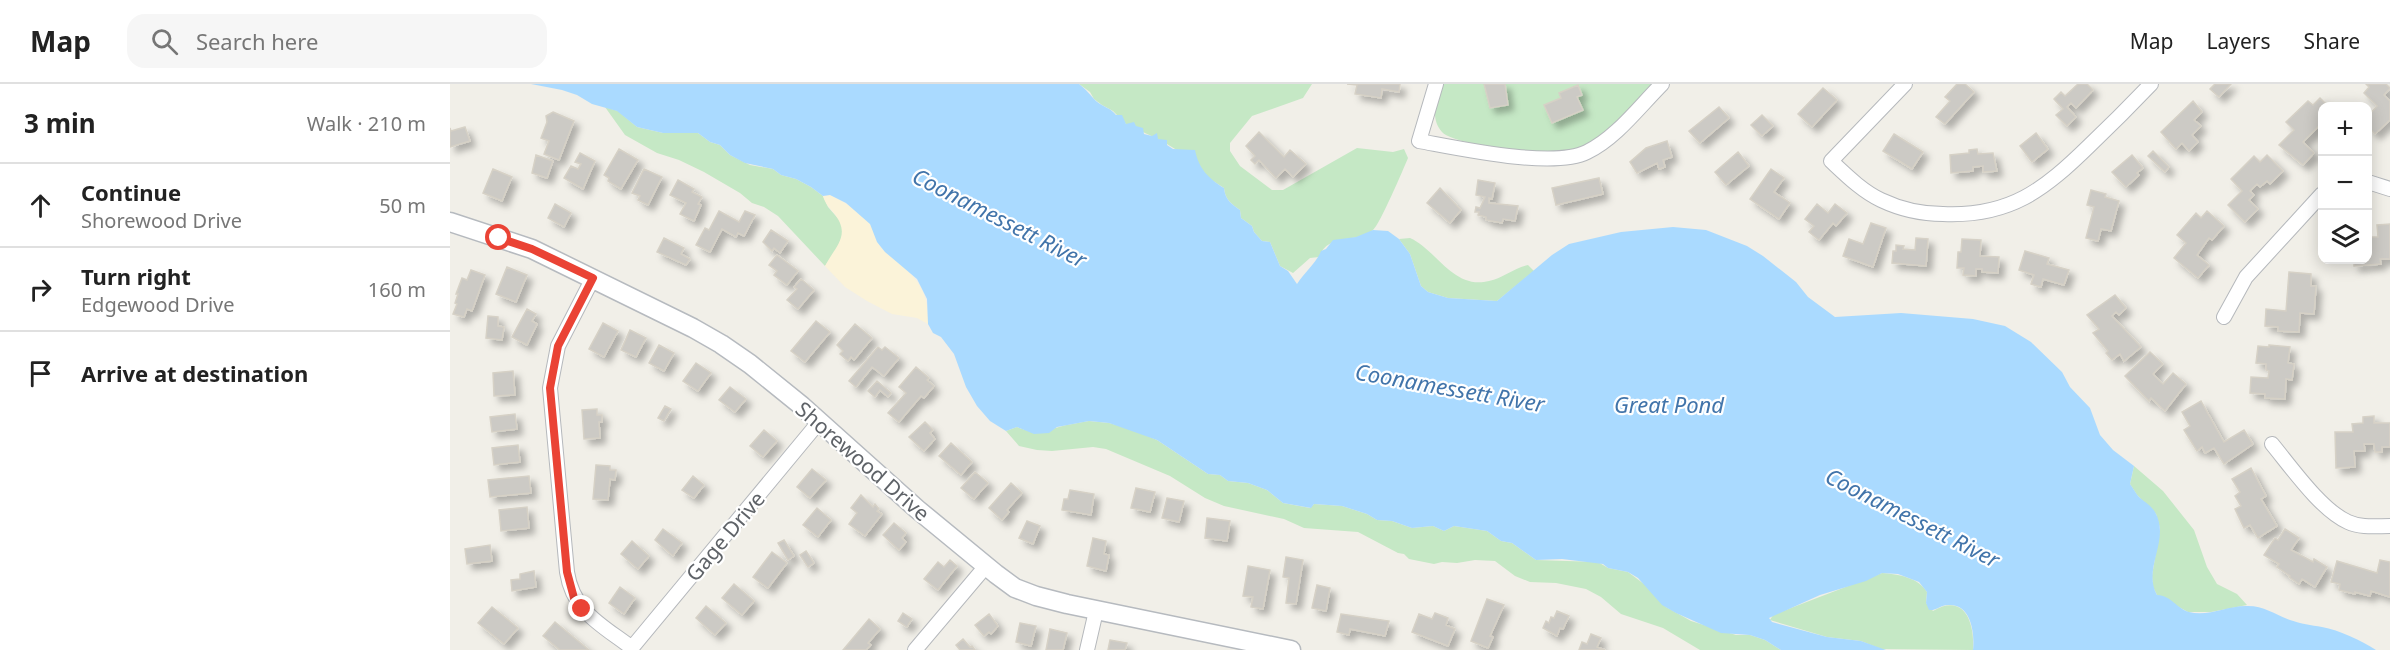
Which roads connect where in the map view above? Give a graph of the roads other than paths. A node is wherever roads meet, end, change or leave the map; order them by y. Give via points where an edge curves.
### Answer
1 (1436, 84) edge
2 (1662, 84) edge
3 (1905, 84) edge
4 (2151, 84) edge
5 (2372, 184) edge
6 (2390, 189) edge
7 (2318, 198) edge
8 (450, 222) edge
9 (593, 278) junction
10 (2224, 317) dead end
11 (819, 422) junction
12 (2272, 444) dead end
13 (2390, 526) edge
14 (986, 566) junction
15 (1096, 611) junction
16 (631, 649) edge
17 (915, 650) edge
18 (1087, 650) edge
19 (1291, 650) edge

1 - 2 street via 1419,141 1545,159 1586,153 1606,139
3 - 4 street via 1831,161 1880,200 1929,214 1954,215 1976,214 2028,197 2056,178
5 - 6 street
7 - 10 street via 2246,277
8 - 9 street, Shorewood Drive via 532,249
9 - 11 street, Shorewood Drive via 721,344
9 - 16 street via 558,346 550,388 567,572 574,598 582,609
11 - 14 street, Shorewood Drive
11 - 16 street, Gage Drive
12 - 13 street via 2337,516 2363,526
14 - 15 street, Shorewood Drive via 1015,588 1036,597
14 - 17 street
15 - 18 street
15 - 19 street, Shorewood Drive

